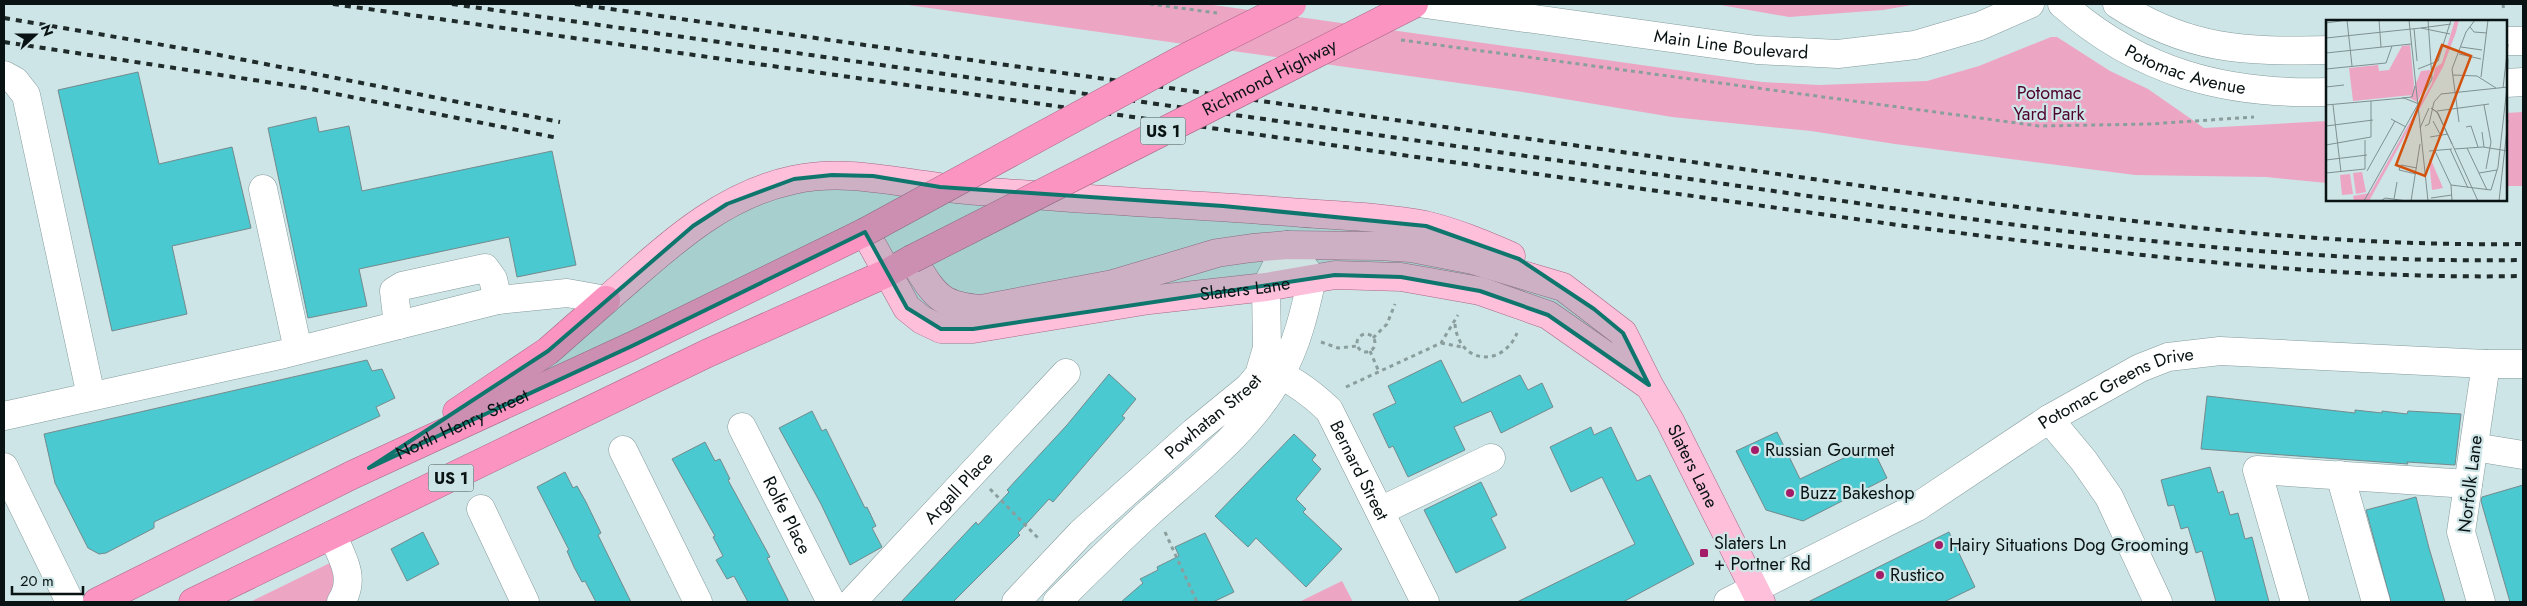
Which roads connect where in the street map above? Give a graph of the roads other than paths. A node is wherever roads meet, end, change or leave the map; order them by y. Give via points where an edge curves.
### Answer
1 (1292, 4) edge
2 (1414, 4) edge
3 (1425, 4) edge
4 (2030, 4) edge
5 (2062, 4) edge
6 (2117, 4) edge
7 (2507, 41) edge
8 (2523, 41) edge
9 (2326, 50) edge
10 (4, 75) edge
11 (2507, 82) edge
12 (2523, 82) edge
13 (2326, 92) edge
14 (263, 189) dead end
15 (865, 232) junction
16 (1287, 246) junction
17 (912, 259) junction
18 (887, 273) junction
19 (1312, 278) junction
20 (1266, 287) junction
21 (1563, 287) junction
22 (498, 300) junction
23 (606, 300) junction
24 (398, 325) junction
25 (298, 350) junction
26 (2486, 364) junction
27 (2523, 364) edge
28 (1272, 370) junction
29 (1066, 373) dead end
30 (1649, 385) junction
31 (91, 396) junction
32 (4, 416) edge
33 (2050, 419) junction
34 (742, 427) dead end
35 (2474, 447) junction
36 (623, 450) dead end
37 (2523, 455) edge
38 (1491, 458) dead end
39 (4, 467) edge
40 (369, 468) junction
41 (2340, 475) junction
42 (2468, 484) junction
43 (481, 509) dead end
44 (1380, 511) junction
45 (332, 535) junction
46 (1758, 596) edge
47 (70, 602) edge
48 (97, 602) edge
49 (193, 602) edge
50 (340, 602) edge
51 (525, 602) edge
52 (698, 602) edge
53 (831, 602) edge
54 (852, 602) edge
55 (1016, 602) edge
56 (1057, 602) edge
57 (1425, 602) edge
58 (1728, 602) edge
59 (2158, 602) edge
60 (2295, 602) edge
61 (2376, 602) edge
62 (2481, 602) edge

1 - 15 highway, US 1, bridge
2 - 17 highway, Richmond Highway / US 1, bridge
3 - 4 street, Main Line Boulevard via 1757,50 1838,54 1915,45 1980,26
5 - 13 street, Potomac Avenue via 2102,36 2147,62 2172,71 2252,90
6 - 9 street, Potomac Avenue via 2160,28 2202,43 2248,50
7 - 8 street
10 - 31 street via 15,80 26,95
11 - 12 street
14 - 25 street
15 - 18 main road, Slaters Lane
15 - 40 highway, North Henry Street / US 1 via 632,346
16 - 17 main road, Slaters Lane via 1217,253 1113,284 981,309 963,308 942,300 932,291
16 - 19 street
16 - 20 street, Powhatan Street
16 - 21 main road, Slaters Lane via 1411,248 1473,260
17 - 18 highway, US 1
18 - 20 main road, Slaters Lane via 907,308 941,329 958,330 1149,300
18 - 45 highway, US 1 via 708,353
19 - 20 main road, Slaters Lane
19 - 28 street, Powhatan Street via 1302,321
19 - 30 main road, Slaters Lane via 1335,275 1401,277 1480,291 1548,315
20 - 28 street, Powhatan Street
21 - 23 main road via 1519,259 1426,226 1262,209 1070,198 940,187 873,176 832,175 794,179 727,204 693,226
21 - 30 main road, Slaters Lane via 1623,333
22 - 23 street via 567,293
22 - 24 street
22 - 24 street via 493,279 485,268 402,286 394,291
23 - 40 highway via 548,350
24 - 25 street
25 - 31 street
26 - 27 street, Potomac Greens Drive
26 - 33 street, Potomac Greens Drive via 2220,351 2191,353 2168,357 2140,368
26 - 35 street, Norfolk Lane
28 - 44 street, Bernard Street via 1309,392 1329,410
28 - 55 street, Powhatan Street via 1194,432 1081,533
28 - 56 street, Powhatan Street via 1256,410 1221,448 1112,546
29 - 54 street, Argall Place
30 - 46 main road, Slaters Lane
31 - 32 street
33 - 46 street, Potomac Greens Drive via 1917,507
33 - 59 street via 2108,497
34 - 53 street, Rolfe Place
35 - 37 street
35 - 42 street, Norfolk Lane
36 - 52 street
38 - 44 street
39 - 47 street
40 - 48 highway, North Henry Street / US 1
41 - 42 street
41 - 60 street via 2257,470
41 - 61 street
42 - 62 street, Norfolk Lane via 2461,532
43 - 51 street
44 - 57 street, Bernard Street
45 - 49 highway, US 1
45 - 50 street via 347,567 349,587
46 - 58 street, Potomac Greens Drive

